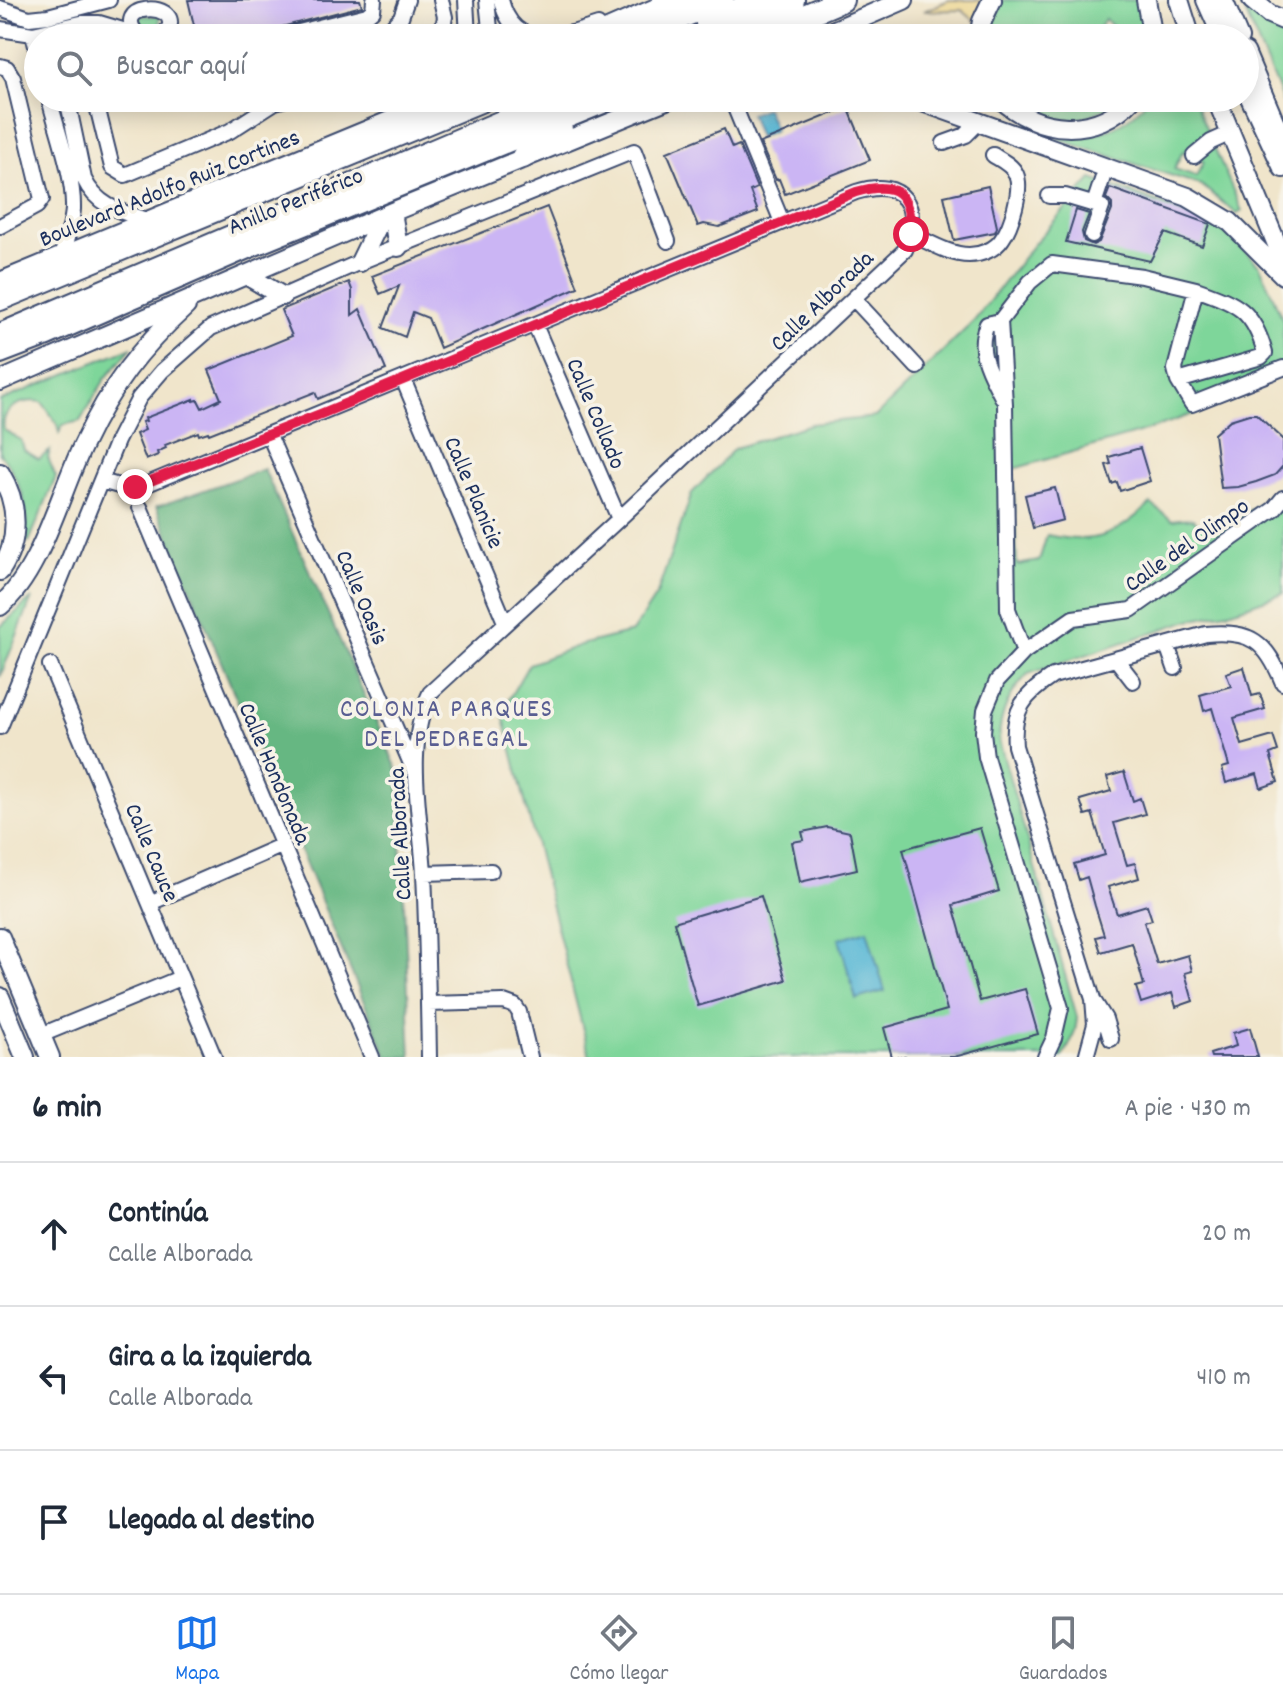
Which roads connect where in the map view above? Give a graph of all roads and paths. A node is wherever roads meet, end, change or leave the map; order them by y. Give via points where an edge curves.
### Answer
1 (109, 0) edge
2 (374, 0) edge
3 (407, 0) edge
4 (441, 0) edge
5 (466, 0) edge
6 (487, 0) edge
7 (501, 0) edge
8 (691, 0) edge
9 (722, 0) edge
10 (761, 0) edge
11 (793, 0) edge
12 (842, 0) edge
13 (904, 0) edge
14 (992, 0) edge
15 (1146, 0) edge
16 (1166, 0) edge
17 (1179, 0) edge
18 (1206, 0) edge
19 (1223, 0) edge
20 (1252, 0) edge
21 (146, 1) edge
22 (667, 4) edge
23 (0, 8) edge
24 (1283, 20) edge
25 (171, 22) edge
26 (79, 24) edge
27 (102, 24) edge
28 (132, 24) edge
29 (348, 24) edge
30 (394, 24) edge
31 (444, 24) edge
32 (467, 24) edge
33 (489, 24) edge
34 (514, 24) edge
35 (602, 24) edge
36 (620, 24) edge
37 (665, 24) edge
38 (704, 24) edge
39 (736, 24) edge
40 (785, 24) edge
41 (848, 24) edge
42 (981, 24) edge
43 (1150, 24) edge
44 (1182, 24) edge
45 (1186, 24) edge
46 (1217, 24) edge
47 (1233, 24) edge
48 (0, 29) edge
49 (24, 33) edge
50 (0, 66) edge
51 (1259, 85) edge
52 (53, 112) edge
53 (70, 112) edge
54 (98, 112) edge
55 (259, 112) edge
56 (413, 112) edge
57 (453, 112) edge
58 (494, 112) edge
59 (525, 112) edge
60 (578, 112) edge
61 (597, 112) edge
62 (636, 112) edge
63 (737, 112) edge
64 (951, 112) edge
65 (1016, 112) edge
66 (1117, 112) edge
67 (1222, 112) edge
68 (1257, 112) edge
69 (979, 122) junction
70 (1231, 133) junction
71 (1283, 142) edge
72 (944, 143) dead end
73 (339, 144) junction
74 (993, 155) dead end
75 (1194, 156) dead end
76 (523, 157) junction
77 (1106, 168) junction
78 (1283, 168) edge
79 (1049, 196) dead end
80 (1094, 204) junction
81 (387, 214) junction
82 (150, 221) junction
83 (782, 222) junction
84 (0, 226) edge
85 (911, 234) junction
86 (1092, 235) dead end
87 (668, 241) dead end
88 (398, 247) junction
89 (105, 255) junction
90 (61, 257) junction
91 (1283, 259) edge
92 (360, 262) junction
93 (246, 275) junction
94 (1283, 275) edge
95 (0, 282) edge
96 (1196, 289) junction
97 (198, 296) junction
98 (282, 296) junction
99 (0, 299) edge
100 (854, 299) junction
101 (0, 322) edge
102 (535, 325) junction
103 (0, 335) edge
104 (0, 352) edge
105 (917, 367) dead end
106 (1283, 368) edge
107 (403, 379) junction
108 (0, 381) edge
109 (1178, 381) junction
110 (269, 435) junction
111 (0, 473) edge
112 (101, 481) junction
113 (1283, 498) edge
114 (140, 507) dead end
115 (619, 519) junction
116 (0, 571) edge
117 (0, 606) edge
118 (505, 622) junction
119 (1167, 645) junction
120 (1024, 652) junction
121 (1116, 659) junction
122 (50, 665) dead end
123 (1175, 668) dead end
124 (1133, 681) dead end
125 (1283, 683) edge
126 (0, 727) edge
127 (417, 777) junction
128 (283, 845) junction
129 (491, 871) dead end
130 (424, 873) junction
131 (150, 903) junction
132 (0, 937) edge
133 (180, 978) junction
134 (0, 997) edge
135 (1093, 999) junction
136 (428, 1004) junction
137 (41, 1035) junction
138 (1111, 1039) dead end
139 (25, 1057) edge
140 (50, 1057) edge
141 (214, 1057) edge
142 (372, 1057) edge
143 (429, 1057) edge
144 (530, 1057) edge
145 (1045, 1057) edge
146 (1086, 1057) edge

1 - 23 street via 29,18
2 - 29 street via 373,10
3 - 30 street
4 - 31 street
5 - 32 street
6 - 33 street
7 - 34 street
8 - 22 highway
9 - 37 highway
10 - 38 highway
11 - 39 highway
12 - 40 highway
13 - 41 main road
14 - 42 main road
15 - 43 main road
16 - 44 main road
17 - 45 main road
18 - 46 main road
19 - 47 main road
20 - 24 main road
21 - 25 street via 168,9
21 - 28 street via 134,10
22 - 35 street
22 - 36 main road
26 - 27 street
48 - 49 street
50 - 84 street via 13,78 42,199
51 - 71 main road
52 - 90 street via 72,189 70,228
53 - 82 street via 88,188 102,203
54 - 55 street via 112,167 125,175 230,131
56 - 73 main road, Boulevard Adolfo Ruiz Cortines
57 - 89 highway, Anillo Periférico
58 - 101 highway
59 - 103 highway
60 - 104 highway, Anillo Periférico
61 - 76 highway via 554,133
62 - 76 main road
63 - 83 street
64 - 69 main road
65 - 66 main road via 1034,122 1067,128 1090,126
67 - 70 main road
68 - 78 main road
69 - 72 street via 966,135
69 - 77 main road
70 - 75 street
70 - 91 main road
73 - 82 main road, Boulevard Adolfo Ruiz Cortines
73 - 89 highway
74 - 85 street via 1015,170 1018,181 1017,201 1002,241 966,255
76 - 81 main road
77 - 80 street
77 - 94 main road via 1188,197 1230,222
79 - 80 street
80 - 86 street via 1102,207
81 - 88 main road
81 - 92 main road
81 - 93 main road
82 - 90 main road, Boulevard Adolfo Ruiz Cortines
83 - 85 street via 885,186 906,201
83 - 102 street
85 - 100 street, Calle Alborada via 905,250
87 - 88 street via 634,151
88 - 92 street
89 - 99 highway, Anillo Periférico
90 - 95 main road, Boulevard Adolfo Ruiz Cortines
92 - 98 street
93 - 97 main road
93 - 98 main road
96 - 109 street via 1175,369
96 - 109 street via 1245,311 1259,329 1265,353
96 - 120 street via 1052,264 1030,282 1000,321 1008,609
97 - 108 main road
97 - 117 main road via 114,385 31,567
98 - 112 street via 211,328 162,371 139,398
100 - 105 street
100 - 115 street, Calle Alborada
102 - 107 street
102 - 115 street, Calle Collado
106 - 109 street via 1192,404
107 - 110 street
107 - 118 street, Calle Planicie
110 - 112 street via 145,485 126,488
110 - 127 street, Calle Oasis
111 - 116 main road via 15,519 13,543
112 - 126 street
113 - 120 street, Calle del Olimpo via 1131,610 1073,618
114 - 128 street, Calle Hondonada
115 - 118 street, Calle Alborada
118 - 127 street, Calle Alborada via 430,693 417,736
119 - 121 street
119 - 123 street
119 - 125 street via 1206,634 1247,635 1273,660
120 - 145 street, Calle del Olimpo via 997,681 983,732 1061,1008
121 - 124 street
121 - 135 street via 1053,676 1031,691 1019,709 1014,731
122 - 131 street, Calle Cauce
127 - 130 street, Calle Alborada
128 - 131 street
128 - 142 street, Calle Hondonada
129 - 130 street
130 - 136 street, Calle Alborada
131 - 133 street, Calle Cauce
132 - 137 main road
133 - 137 street
133 - 141 street, Calle Cauce
134 - 139 main road
135 - 138 street
135 - 146 street via 1095,1024
136 - 143 street, Calle Alborada
136 - 144 street via 515,1006
137 - 140 main road

